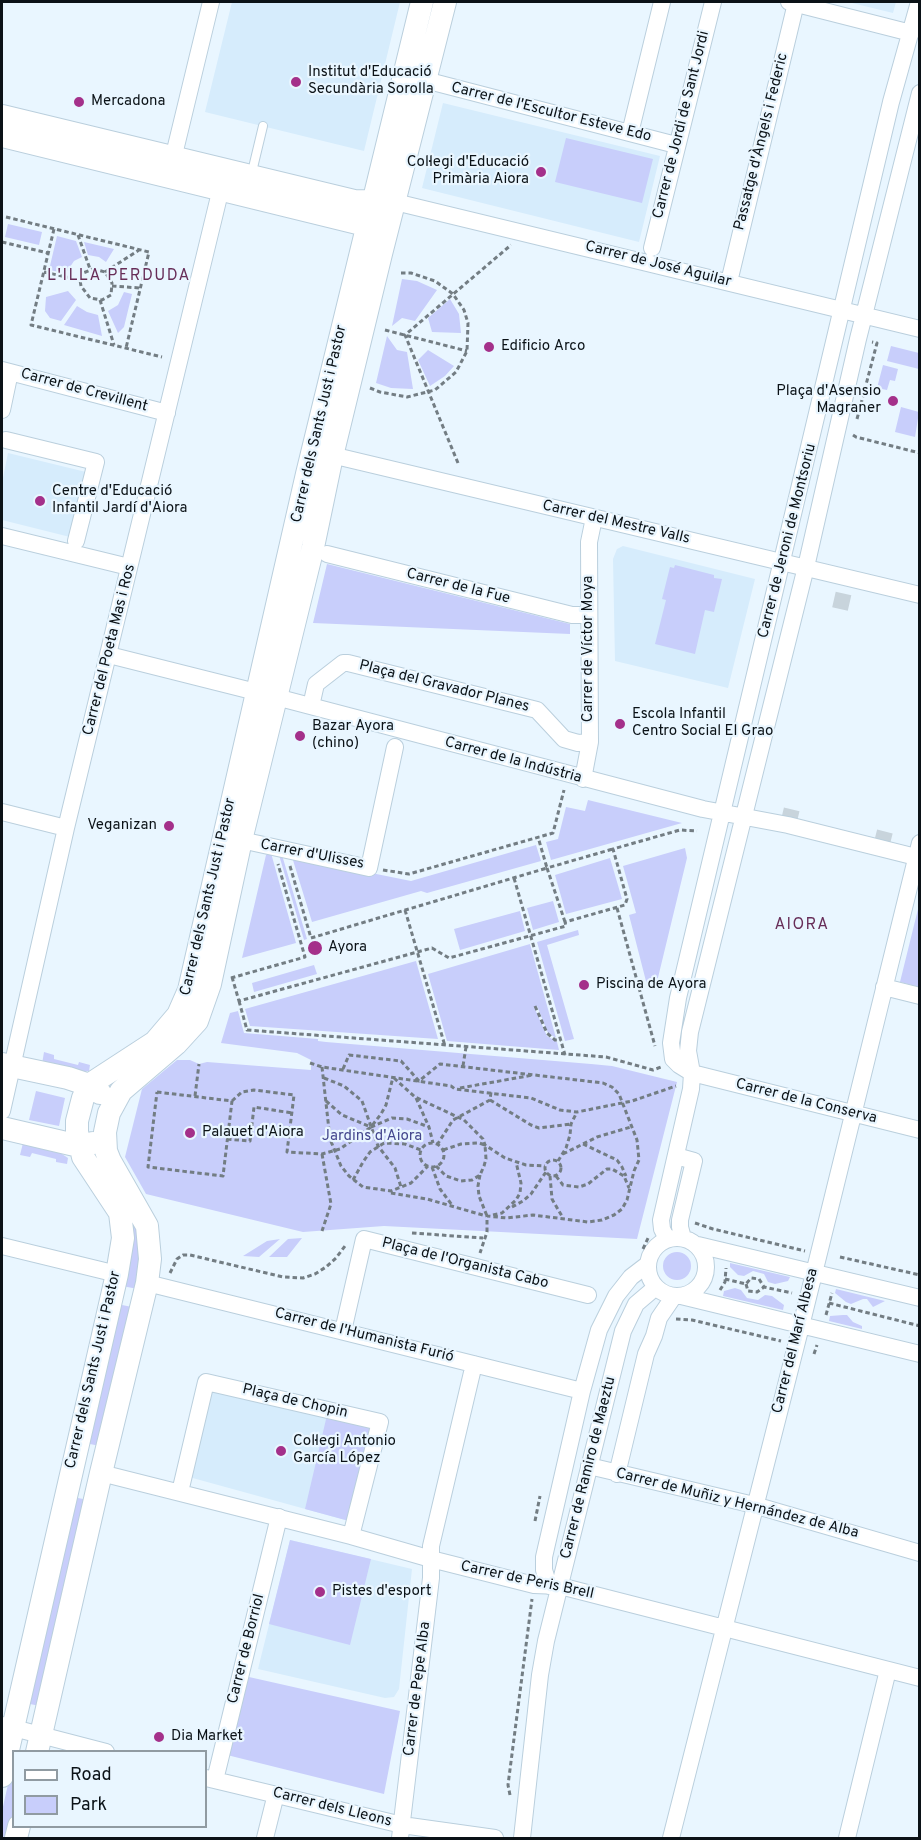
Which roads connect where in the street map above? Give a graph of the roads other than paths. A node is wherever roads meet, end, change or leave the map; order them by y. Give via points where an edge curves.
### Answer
1 (211, 2) edge
2 (422, 2) edge
3 (445, 2) edge
4 (662, 2) edge
5 (713, 2) edge
6 (792, 2) edge
7 (919, 2) edge
8 (911, 33) junction
9 (425, 81) junction
10 (918, 102) edge
11 (262, 126) dead end
12 (630, 133) junction
13 (2, 134) edge
14 (676, 145) junction
15 (171, 167) junction
16 (251, 176) junction
17 (223, 180) junction
18 (384, 202) junction
19 (378, 228) junction
20 (652, 248) dead end
21 (729, 282) junction
22 (843, 311) junction
23 (864, 316) junction
24 (920, 329) edge
25 (6, 371) edge
26 (2, 410) edge
27 (166, 413) junction
28 (6, 440) dead end
29 (323, 453) junction
30 (594, 518) junction
31 (2, 536) edge
32 (76, 541) dead end
33 (327, 554) dead end
34 (783, 562) junction
35 (129, 567) junction
36 (806, 567) junction
37 (920, 595) edge
38 (589, 615) junction
39 (108, 656) junction
40 (266, 695) junction
41 (310, 706) junction
42 (590, 741) junction
43 (395, 747) dead end
44 (583, 779) junction
45 (2, 812) edge
46 (722, 813) junction
47 (742, 816) junction
48 (66, 828) junction
49 (241, 840) junction
50 (918, 852) edge
51 (884, 987) junction
52 (920, 996) edge
53 (7, 1065) edge
54 (692, 1073) junction
55 (78, 1082) junction
56 (2, 1111) edge
57 (852, 1114) junction
58 (107, 1123) junction
59 (2, 1128) edge
60 (920, 1130) edge
61 (79, 1146) junction
62 (683, 1241) junction
63 (2, 1246) edge
64 (648, 1264) junction
65 (814, 1273) junction
66 (117, 1274) junction
67 (147, 1283) junction
68 (656, 1287) junction
69 (588, 1295) dead end
70 (677, 1296) junction
71 (920, 1298) edge
72 (801, 1326) junction
73 (343, 1331) junction
74 (920, 1354) edge
75 (474, 1364) junction
76 (582, 1391) junction
77 (73, 1466) junction
78 (589, 1466) junction
79 (101, 1473) junction
80 (617, 1474) junction
81 (180, 1492) junction
82 (754, 1505) junction
83 (279, 1517) junction
84 (351, 1536) junction
85 (919, 1552) edge
86 (431, 1559) junction
87 (554, 1586) junction
88 (723, 1629) junction
89 (888, 1670) junction
90 (920, 1678) edge
91 (7, 1726) edge
92 (39, 1743) edge
93 (91, 1750) edge
94 (2, 1776) edge
95 (210, 1779) edge
96 (276, 1794) junction
97 (401, 1832) edge
98 (265, 1839) edge
99 (495, 1839) edge
100 (522, 1839) edge
101 (671, 1839) edge
102 (847, 1839) edge

1 - 15 street
2 - 18 street, Carrer dels Sants Just i Pastor
3 - 9 street, Carrer dels Sants Just i Pastor
4 - 12 street
5 - 14 street, Carrer de Jordi de Sant Jordi
6 - 8 street
6 - 21 street, Passatge d'Àngels i Federic
7 - 8 street, Carrer de Jeroni de Montsoriu
8 - 22 street, Carrer de Jeroni de Montsoriu via 891,102
9 - 12 street, Carrer de l'Escultor Esteve Edo
9 - 18 street, Carrer dels Sants Just i Pastor
10 - 23 street, Carrer de Jeroni de Montsoriu
11 - 16 lane
12 - 14 street, Carrer de l'Escultor Esteve Edo
13 - 15 street
13 - 15 street via 29,123
14 - 20 street, Carrer de Jordi de Sant Jordi
15 - 17 street
16 - 17 street
16 - 18 street via 354,201
17 - 19 street
17 - 27 street, Carrer del Poeta Mas i Ros
18 - 19 street, Carrer dels Sants Just i Pastor
18 - 21 street, Carrer de José Aguilar
19 - 29 street, Carrer dels Sants Just i Pastor
21 - 22 street, Carrer de José Aguilar
22 - 23 street, Carrer de José Aguilar
22 - 34 street, Carrer de Jeroni de Montsoriu
23 - 24 street, Carrer de José Aguilar
23 - 36 street, Carrer de Jeroni de Montsoriu
25 - 26 street
25 - 27 street, Carrer de Crevillent
27 - 35 street, Carrer del Poeta Mas i Ros
28 - 32 street via 96,462
29 - 30 street, Carrer del Mestre Valls
29 - 40 street, Carrer dels Sants Just i Pastor via 313,547
30 - 34 street, Carrer del Mestre Valls
30 - 38 street, Carrer de Víctor Moya via 589,542
31 - 35 street
33 - 38 street, Carrer de la Fue via 572,615
34 - 36 street, Carrer del Mestre Valls
34 - 46 street, Carrer de Jeroni de Montsoriu
35 - 39 street, Carrer del Poeta Mas i Ros
36 - 37 street, Carrer del Mestre Valls
36 - 47 street, Carrer de Jeroni de Montsoriu
38 - 42 street, Carrer de Víctor Moya
39 - 40 street, Carrer de la Indústria
39 - 48 street, Carrer del Poeta Mas i Ros
40 - 41 street, Carrer de la Indústria
40 - 49 street, Carrer dels Sants Just i Pastor
40 - 55 street, Carrer dels Sants Just i Pastor via 189,990 178,1015 155,1042
41 - 42 street, Plaça del Gravador Planes via 315,684 348,663 537,710 564,739
41 - 44 street, Carrer de la Indústria
42 - 44 street, Carrer de Víctor Moya
43 - 49 street, Carrer d'Ulisses via 369,868
44 - 46 street, Carrer de la Indústria
45 - 48 street
46 - 47 street, Carrer de la Indústria
46 - 54 street, Carrer de Jeroni de Montsoriu via 671,1043 673,1059
47 - 50 street, Carrer de la Indústria
47 - 54 street, Carrer de Jeroni de Montsoriu via 690,1032
48 - 53 street, Carrer del Poeta Mas i Ros
49 - 58 street, Carrer dels Sants Just i Pastor via 210,984 197,1021 126,1086 114,1102
50 - 51 street, Carrer del Marí Albesa
51 - 52 street
51 - 57 street, Carrer del Marí Albesa
53 - 55 street
53 - 56 street, Carrer del Poeta Mas i Ros
54 - 57 street, Carrer de la Conserva
54 - 62 street, Carrer de Jeroni de Montsoriu via 661,1220 662,1229
55 - 58 street via 105,1098
55 - 61 street, Carrer dels Sants Just i Pastor via 83,1098 77,1121
57 - 60 street, Carrer de la Conserva
57 - 65 street, Carrer del Marí Albesa
58 - 61 street via 91,1144
58 - 67 street, Carrer dels Sants Just i Pastor via 106,1151 147,1226
59 - 61 street
61 - 66 street, Carrer dels Sants Just i Pastor via 120,1213 123,1238
62 - 64 street via 654,1249
62 - 65 street
62 - 70 street via 706,1260 705,1276 696,1290
63 - 66 street
64 - 68 street
64 - 76 street, Carrer de Ramiro de Maeztu via 631,1277 612,1302 599,1330
65 - 71 street
65 - 72 street, Carrer del Marí Albesa
66 - 77 street, Carrer dels Sants Just i Pastor
67 - 73 street, Carrer de l'Humanista Furió
67 - 79 street, Carrer dels Sants Just i Pastor
68 - 70 street
68 - 78 street, Carrer de Ramiro de Maeztu via 636,1304 627,1320
69 - 73 street, Plaça de l'Organista Cabo via 364,1239
70 - 72 street
70 - 80 street, Carrer de Ramiro de Maeztu via 660,1318 646,1354
72 - 74 street
72 - 82 street, Carrer del Marí Albesa
73 - 75 street, Carrer de l'Humanista Furió
75 - 76 street, Carrer de l'Humanista Furió
75 - 86 street, Carrer de Pepe Alba
76 - 87 street, Carrer de Ramiro de Maeztu via 544,1557 544,1570
77 - 79 street
77 - 91 street, Carrer dels Sants Just i Pastor
78 - 80 street, Carrer de Muñiz y Hernández de Alba
78 - 87 street, Carrer de Ramiro de Maeztu
79 - 81 street, Carrer de Peris Brell
79 - 92 street, Carrer dels Sants Just i Pastor
80 - 82 street, Carrer de Muñiz y Hernández de Alba
81 - 83 street, Carrer de Peris Brell
81 - 84 street, Plaça de Chopin via 206,1382 380,1422
82 - 85 street, Carrer de Muñiz y Hernández de Alba
82 - 88 street, Carrer del Marí Albesa
83 - 84 street, Carrer de Peris Brell
83 - 95 street, Carrer de Borriol
84 - 86 street, Carrer de Peris Brell
86 - 87 street, Carrer de Peris Brell via 534,1585
86 - 97 street, Carrer de Pepe Alba
87 - 88 street, Carrer de Peris Brell
87 - 100 street, Carrer de Ramiro de Maeztu
88 - 89 street, Carrer de Peris Brell
88 - 101 street, Carrer del Marí Albesa
89 - 90 street, Carrer de Peris Brell
89 - 102 street
91 - 92 street
91 - 94 street, Carrer dels Sants Just i Pastor
92 - 93 street
95 - 96 street, Carrer dels Lleons
96 - 97 street, Carrer dels Lleons
96 - 98 street
97 - 99 street, Carrer dels Lleons

